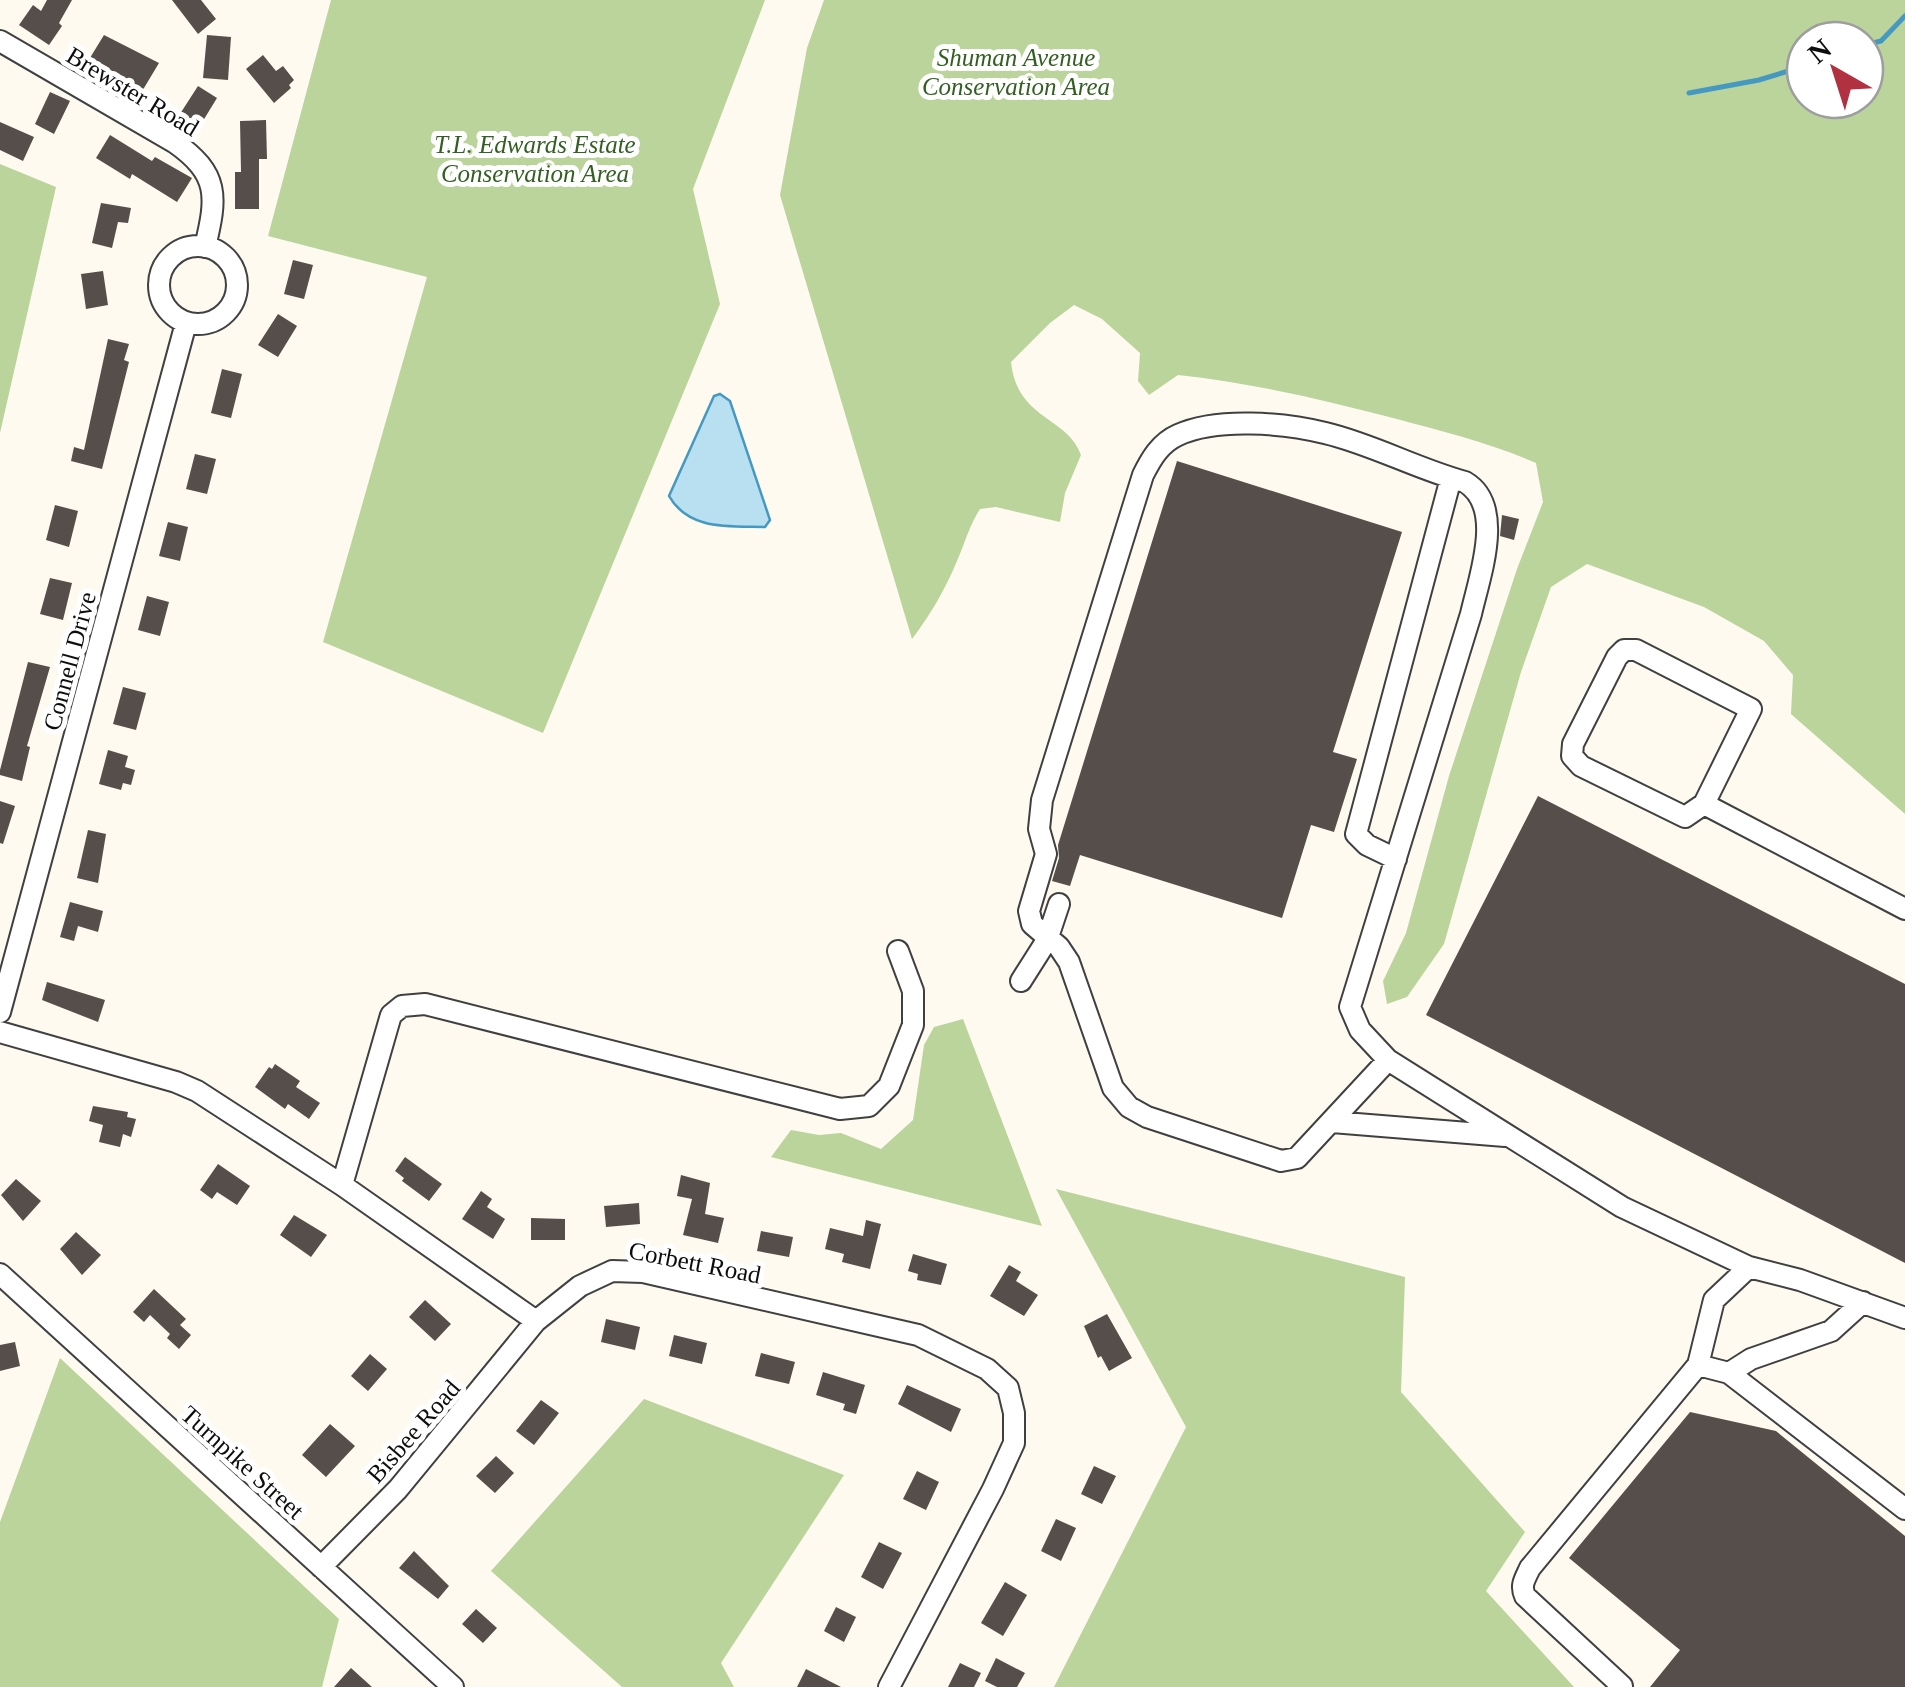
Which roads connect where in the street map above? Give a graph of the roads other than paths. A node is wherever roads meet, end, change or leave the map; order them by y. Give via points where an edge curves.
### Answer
1 (0, 41) edge
2 (205, 247) junction
3 (186, 323) junction
4 (1451, 478) junction
5 (1704, 804) junction
6 (1396, 859) junction
7 (1059, 904) dead end
8 (1905, 909) edge
9 (1047, 940) junction
10 (898, 951) dead end
11 (1020, 981) dead end
12 (0, 1012) edge
13 (0, 1032) edge
14 (1388, 1060) junction
15 (1332, 1122) junction
16 (1509, 1136) junction
17 (342, 1185) junction
18 (1750, 1267) junction
19 (0, 1274) edge
20 (1863, 1302) junction
21 (1905, 1318) edge
22 (536, 1321) junction
23 (1698, 1365) junction
24 (1729, 1373) junction
25 (1905, 1509) edge
26 (321, 1566) junction
27 (1622, 1686) edge
28 (453, 1687) edge
29 (889, 1687) edge

1 - 2 street, Brewster Road via 185,149 213,186
2 - 3 street via 174,254 161,271 162,302
2 - 3 street via 232,266 234,300 209,323
3 - 12 street, Connell Drive
4 - 6 street via 1476,488 1484,506 1483,558
4 - 6 street via 1356,834
4 - 9 street via 1326,433 1258,423 1177,435 1155,451 1042,800 1039,829 1046,854 1029,911
5 - 5 street via 1751,709 1636,650 1624,650 1572,744 1572,756 1685,817
5 - 8 street
6 - 14 street via 1350,1008
7 - 9 street
9 - 11 street
9 - 15 street via 1068,962 1113,1088 1129,1107 1282,1161 1296,1158
10 - 17 street via 913,990 913,1025 889,1086 869,1106 840,1109 425,1004 402,1006 391,1015
13 - 17 street via 198,1091
14 - 15 street
14 - 16 street
15 - 16 street
16 - 18 street via 1622,1207
17 - 22 street
18 - 20 street
18 - 23 street via 1714,1300
19 - 26 street, Turnpike Street
20 - 21 street
20 - 24 street via 1831,1331
22 - 26 street, Bisbee Road via 398,1489
22 - 29 street, Corbett Road via 580,1286 612,1271 643,1272 918,1335 973,1361 1008,1388 1014,1443
23 - 24 street
23 - 27 street via 1524,1580 1525,1596
24 - 25 street
26 - 28 street, Turnpike Street

